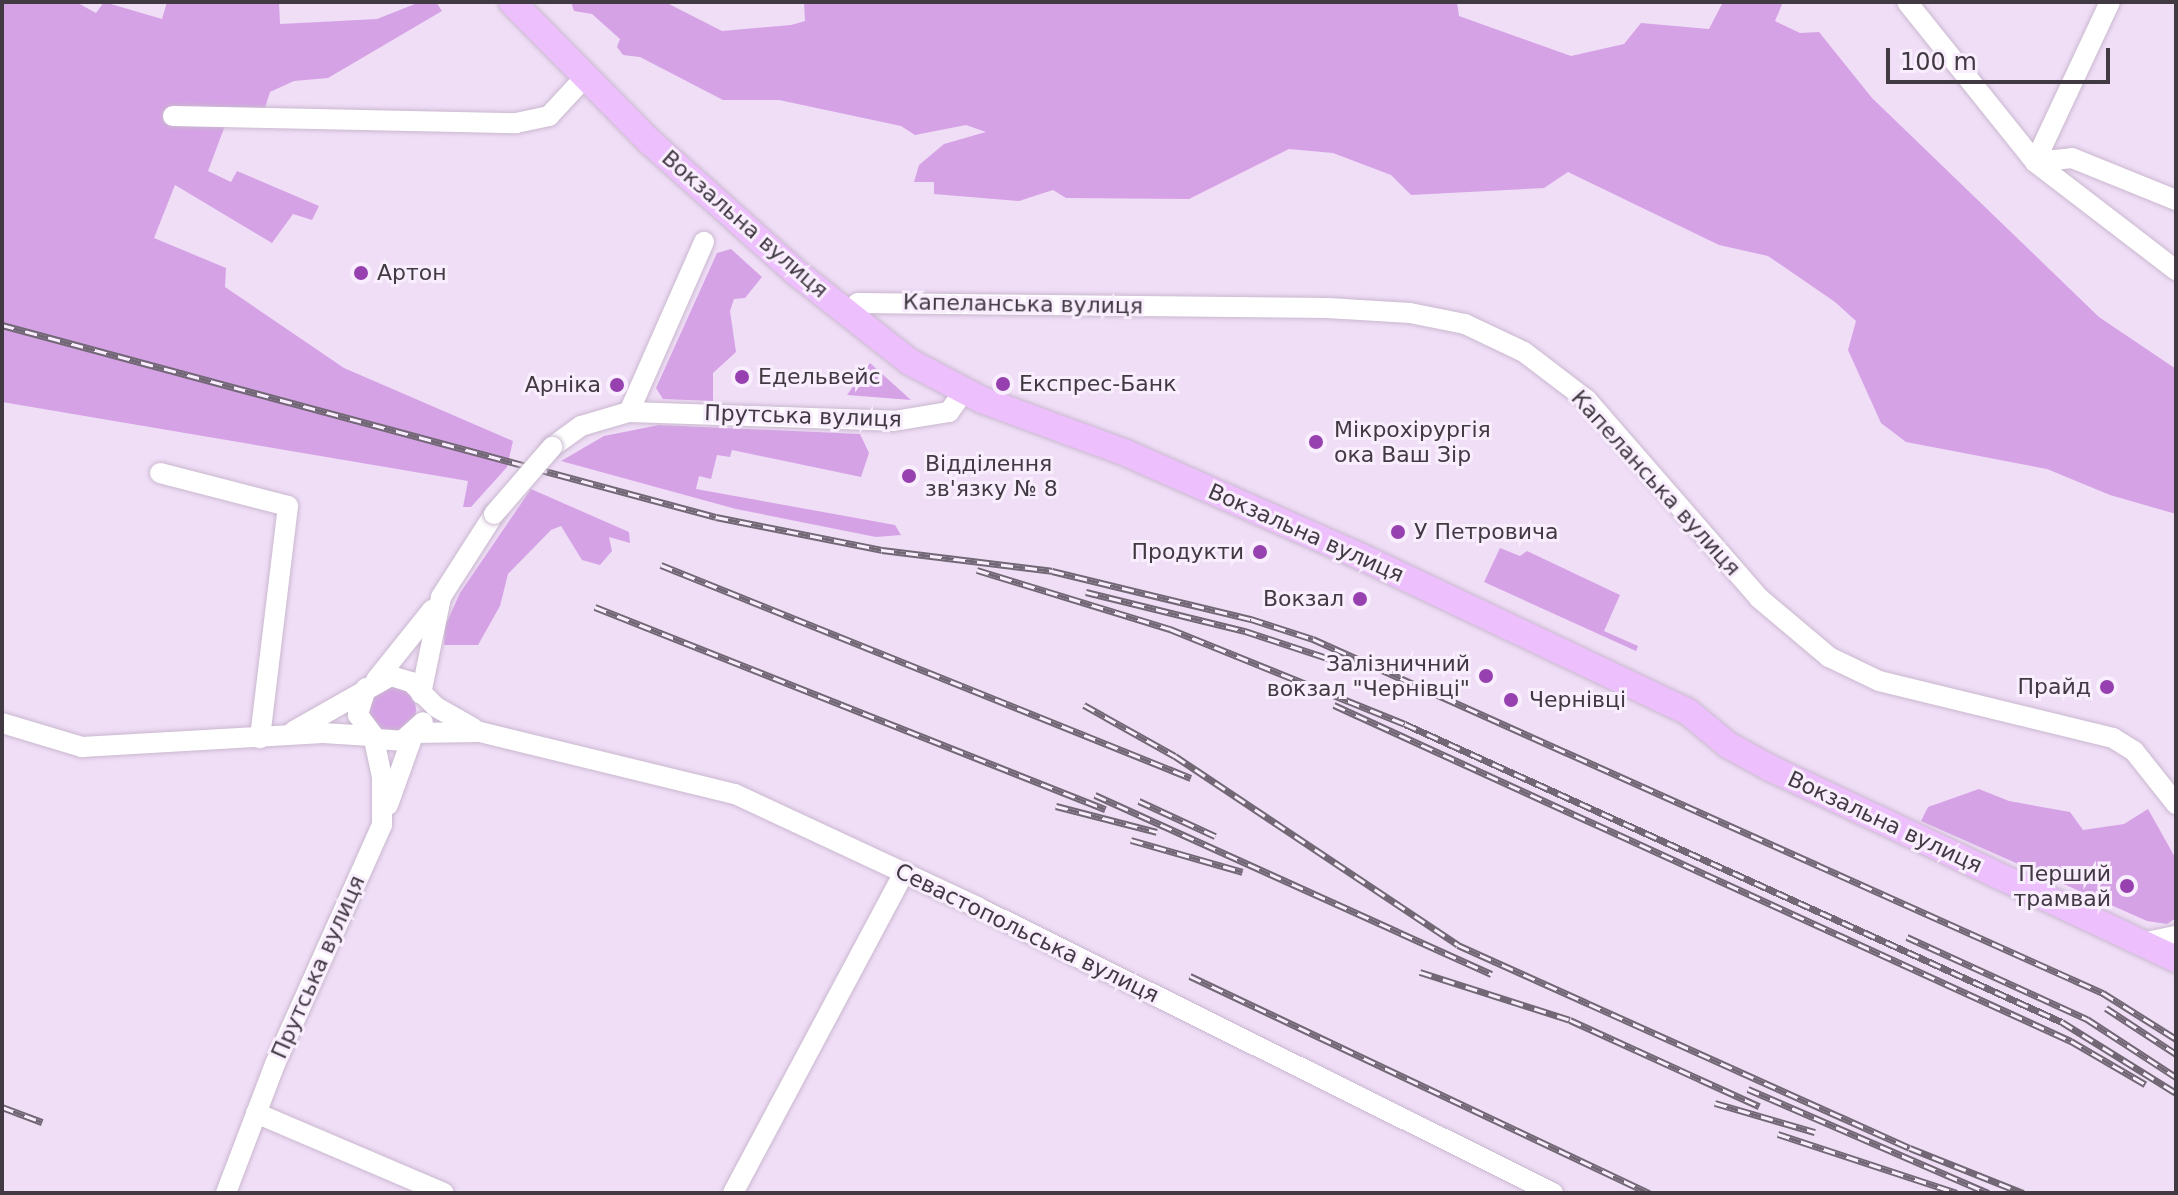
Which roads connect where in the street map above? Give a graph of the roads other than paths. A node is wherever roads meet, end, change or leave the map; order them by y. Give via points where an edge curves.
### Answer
1 (512, 2) edge
2 (1907, 2) edge
3 (2110, 2) edge
4 (586, 76) junction
5 (173, 116) dead end
6 (2035, 162) junction
7 (2176, 200) edge
8 (704, 242) dead end
9 (2176, 270) edge
10 (849, 314) junction
11 (964, 391) junction
12 (629, 412) junction
13 (160, 473) dead end
14 (441, 597) junction
15 (373, 682) junction
16 (421, 694) junction
17 (2, 723) edge
18 (480, 732) junction
19 (414, 734) junction
20 (283, 736) junction
21 (372, 737) junction
22 (260, 738) junction
23 (2176, 804) edge
24 (382, 825) junction
25 (904, 873) junction
26 (2176, 936) edge
27 (2142, 943) junction
28 (2176, 959) edge
29 (256, 1113) junction
30 (226, 1193) edge
31 (444, 1193) edge
32 (733, 1193) edge
33 (1553, 1193) edge

1 - 4 main road, Вокзальна вулиця
2 - 6 street
3 - 6 street
4 - 5 street via 549,116 516,123
4 - 10 main road, Вокзальна вулиця via 649,141
6 - 7 street via 2072,158
6 - 9 street
8 - 12 street
10 - 11 main road, Вокзальна вулиця via 910,362
10 - 23 street, Капеланська вулиця via 858,303 1327,308 1410,313 1465,324 1524,352 1587,400 1759,598 1829,657 1879,681 2113,738 2134,751
11 - 12 street, Прутська вулиця via 949,412 894,421
11 - 27 main road, Вокзальна вулиця via 1126,453 1362,557 1687,711 1736,751 1770,768
12 - 14 street, Прутська вулиця, bridge via 581,426 552,447 494,514
13 - 22 street via 288,506
14 - 15 street
14 - 16 street, Прутська вулиця
15 - 16 street via 402,678
15 - 20 street via 332,713
15 - 21 street via 358,712
16 - 18 street
16 - 19 street via 425,714
17 - 22 street via 82,747
18 - 19 street
18 - 25 street, Севастопольська вулиця via 735,794
19 - 21 street via 394,743
19 - 24 street
20 - 21 street
20 - 22 street
21 - 24 street, Прутська вулиця via 382,777
24 - 29 street, Прутська вулиця
25 - 32 street
25 - 33 street, Севастопольська вулиця
26 - 27 street
27 - 28 main road, Вокзальна вулиця
29 - 30 street, Прутська вулиця
29 - 31 street

